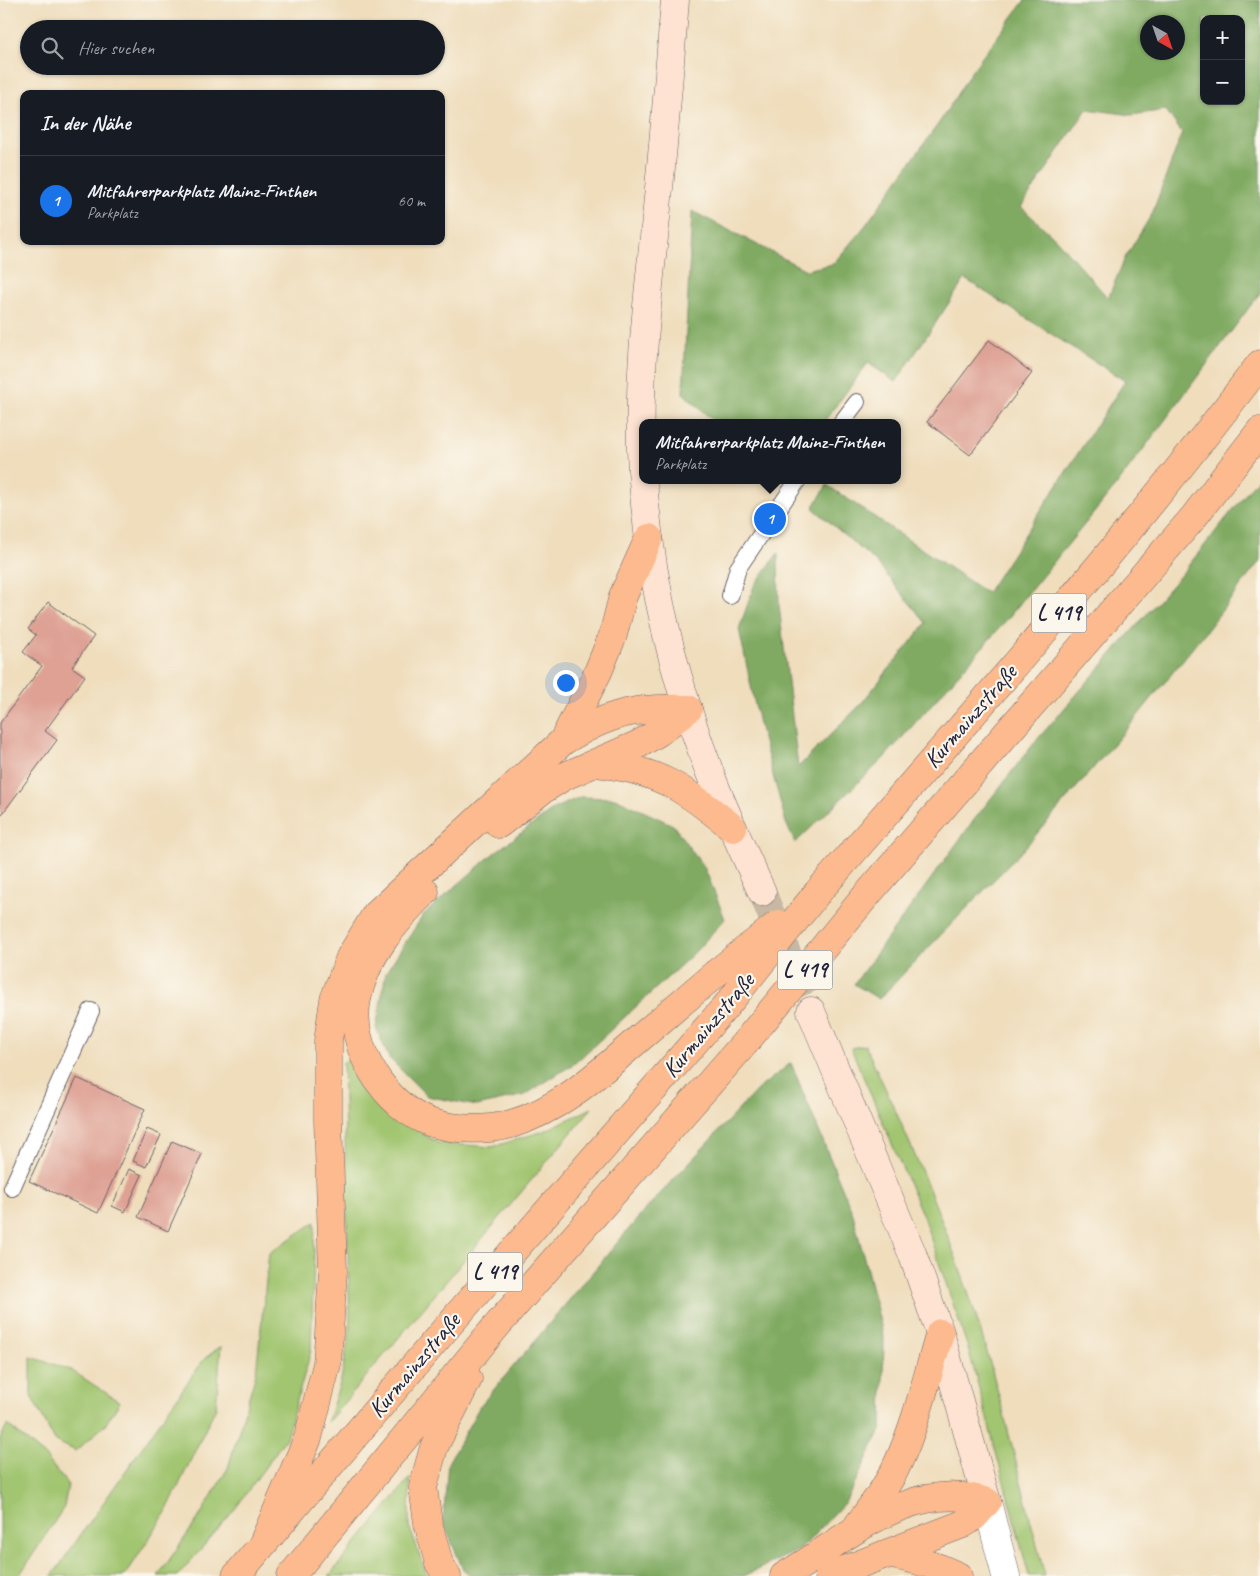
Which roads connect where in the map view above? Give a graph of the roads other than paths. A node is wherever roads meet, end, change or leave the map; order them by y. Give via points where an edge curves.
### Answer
1 (675, 0) edge
2 (1260, 364) edge
3 (857, 402) dead end
4 (641, 419) edge
5 (844, 419) edge
6 (1260, 431) edge
7 (643, 484) edge
8 (795, 484) edge
9 (649, 538) junction
10 (730, 596) dead end
11 (688, 708) junction
12 (563, 741) junction
13 (596, 763) junction
14 (733, 828) junction
15 (762, 892) tunnel mouth
16 (818, 892) junction
17 (91, 1011) dead end
18 (811, 1011) tunnel mouth
19 (12, 1188) dead end
20 (494, 1329) junction
21 (940, 1333) junction
22 (987, 1502) junction
23 (856, 1528) junction
24 (264, 1541) junction
25 (884, 1554) junction
26 (236, 1576) edge
27 (290, 1576) edge
28 (447, 1576) edge
29 (784, 1576) edge
30 (829, 1576) edge
31 (958, 1576) edge
32 (1006, 1576) edge

1 - 4 main road via 643,338
2 - 16 highway, Kurmainzstraße / L 419 via 1061,611
3 - 5 lane
6 - 20 highway, Kurmainzstraße / L 419, bridge via 1193,518 866,896 744,1044
7 - 9 main road
8 - 10 lane via 738,568
9 - 11 main road via 672,654
9 - 12 highway via 623,596 613,635 598,672
11 - 12 highway via 624,712 594,722
11 - 13 highway via 639,744
11 - 14 main road via 713,782
12 - 24 highway via 376,914 350,957 334,1000 328,1041 333,1271 327,1364 308,1438
13 - 14 highway via 626,766 666,779
13 - 16 highway, bridge via 565,776 520,805 426,890 383,940 368,967 356,1000 357,1036 370,1066 395,1099 431,1122 488,1129 534,1116 582,1086 714,974
14 - 15 main road
16 - 24 highway, Kurmainzstraße / L 419, bridge via 727,1005
17 - 19 lane
18 - 21 main road via 912,1253
20 - 27 highway, Kurmainzstraße / L 419
20 - 28 highway via 434,1447 422,1487 430,1531 439,1563
21 - 22 main road
21 - 23 highway via 898,1463
22 - 23 highway via 954,1495 922,1501 892,1510
22 - 25 highway via 963,1524
22 - 32 street
23 - 29 highway
24 - 26 highway, L 419
25 - 30 highway
25 - 31 highway via 914,1558

